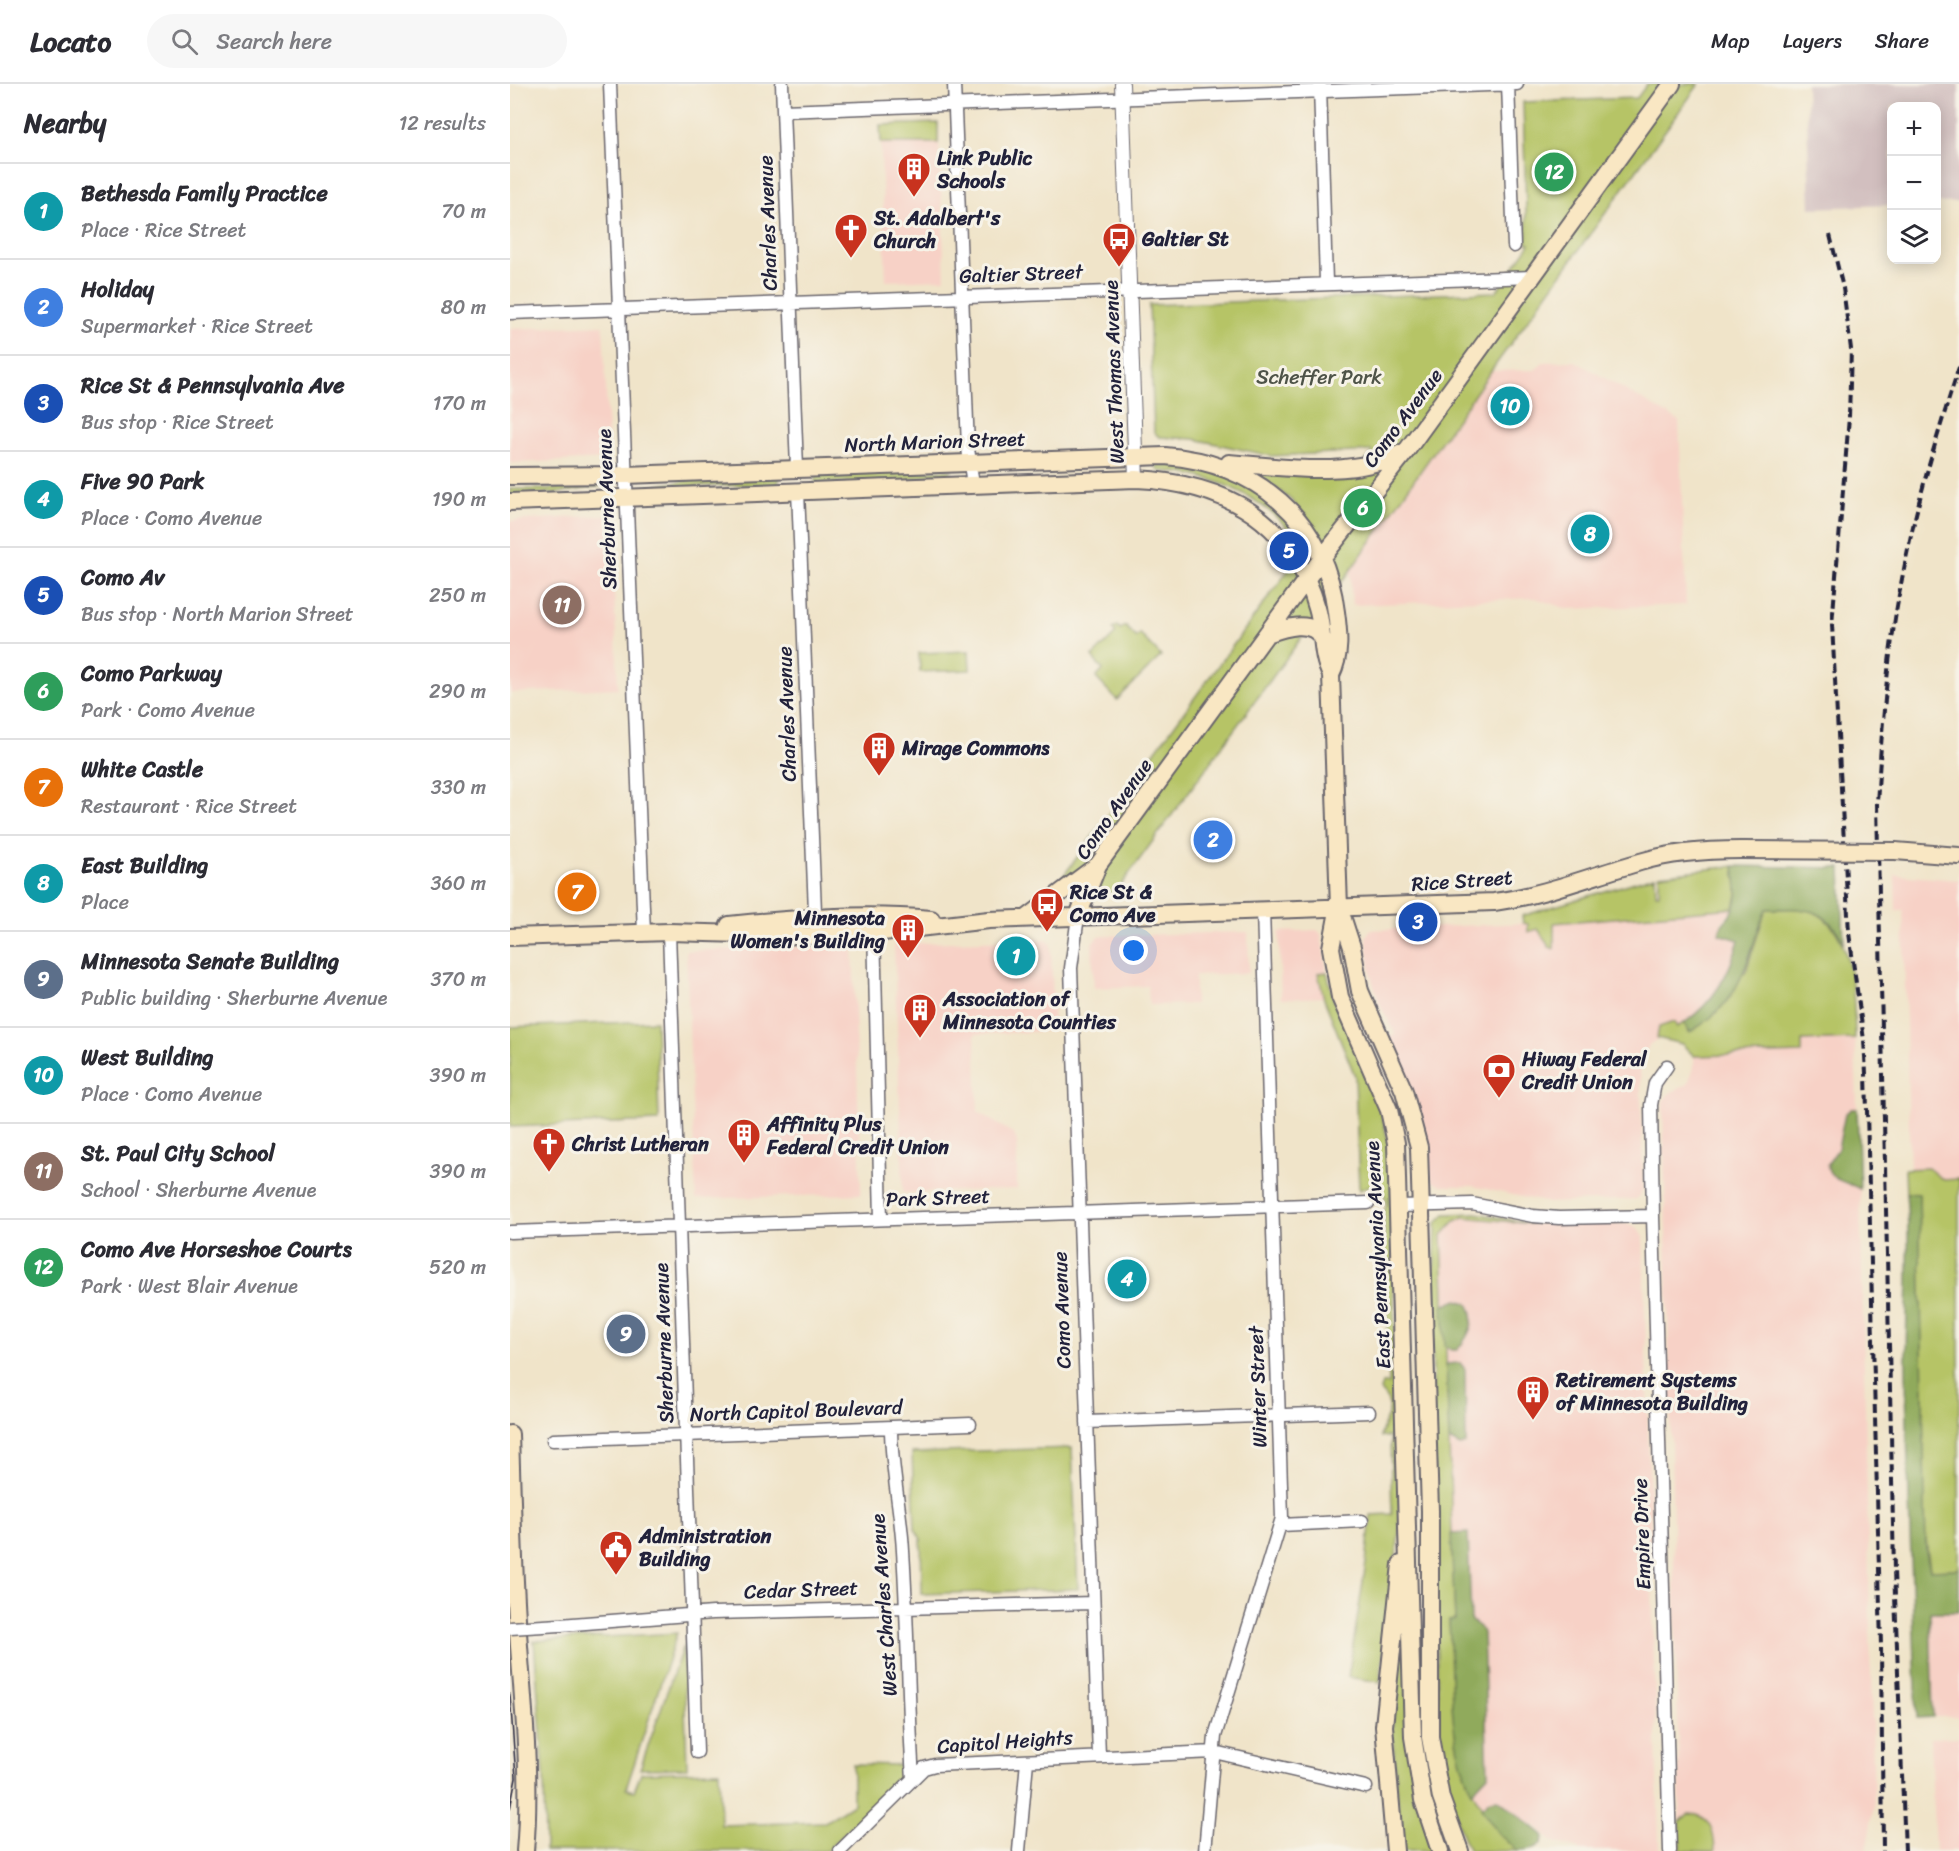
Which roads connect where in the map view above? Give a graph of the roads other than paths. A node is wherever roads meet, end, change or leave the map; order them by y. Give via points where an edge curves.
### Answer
1 (610, 84) edge
2 (782, 84) edge
3 (954, 84) edge
4 (1122, 84) edge
5 (1508, 84) edge
6 (1517, 84) edge
7 (1672, 84) edge
8 (1321, 88) edge
9 (1123, 99) junction
10 (955, 104) junction
11 (783, 111) junction
12 (1514, 246) dead end
13 (1533, 277) junction
14 (1326, 282) junction
15 (1131, 290) junction
16 (962, 296) junction
17 (791, 302) junction
18 (618, 309) junction
19 (510, 313) edge
20 (1407, 450) junction
21 (1136, 457) junction
22 (1209, 462) junction
23 (970, 463) junction
24 (797, 468) junction
25 (625, 475) junction
26 (510, 476) edge
27 (1136, 479) junction
28 (973, 486) junction
29 (798, 491) junction
30 (626, 497) junction
31 (510, 502) edge
32 (1322, 558) junction
33 (1307, 579) junction
34 (1267, 634) junction
35 (1323, 639) junction
36 (1331, 675) junction
37 (1959, 856) edge
38 (1098, 865) junction
39 (1339, 907) junction
40 (1263, 910) junction
41 (874, 915) junction
42 (1078, 916) junction
43 (815, 917) junction
44 (1027, 918) junction
45 (962, 922) junction
46 (669, 932) junction
47 (644, 933) junction
48 (874, 933) junction
49 (816, 936) junction
50 (510, 937) edge
51 (1667, 1066) dead end
52 (1368, 1203) dead end
53 (1421, 1205) junction
54 (1272, 1206) junction
55 (1400, 1206) junction
56 (1080, 1213) junction
57 (1653, 1216) junction
58 (881, 1220) junction
59 (680, 1227) junction
60 (510, 1232) edge
61 (1370, 1412) dead end
62 (1278, 1415) junction
63 (1087, 1422) junction
64 (969, 1424) dead end
65 (891, 1428) junction
66 (510, 1434) edge
67 (687, 1435) junction
68 (553, 1440) dead end
69 (1408, 1506) junction
70 (1362, 1521) dead end
71 (1281, 1525) junction
72 (1094, 1603) junction
73 (907, 1606) junction
74 (693, 1615) junction
75 (510, 1628) edge
76 (697, 1752) dead end
77 (1214, 1752) junction
78 (1099, 1756) junction
79 (1027, 1761) junction
80 (913, 1779) junction
81 (1366, 1787) dead end
82 (525, 1851) edge
83 (840, 1851) edge
84 (1019, 1851) edge
85 (1205, 1851) edge
86 (1395, 1851) edge
87 (1440, 1851) edge
88 (1460, 1851) edge
89 (1670, 1851) edge

1 - 18 street, Sherburne Avenue
2 - 11 street, Charles Avenue
3 - 10 street
4 - 9 street, West Thomas Avenue
5 - 6 street
5 - 8 street
5 - 12 street
7 - 13 main road, Como Avenue
8 - 9 street
8 - 14 street
9 - 10 street
9 - 15 street, West Thomas Avenue
10 - 11 street
10 - 16 street
11 - 17 street, Charles Avenue
13 - 14 street, Galtier Street
13 - 20 main road, Como Avenue
14 - 15 street, Galtier Street
15 - 16 street, Galtier Street
15 - 21 street, West Thomas Avenue
16 - 17 street, Galtier Street
16 - 23 street
17 - 18 street, Galtier Street
17 - 24 street, Charles Avenue
18 - 19 street, Galtier Street
18 - 25 street, Sherburne Avenue
20 - 22 main road via 1387,460 1357,466 1281,469
20 - 32 main road, Como Avenue
21 - 22 main road, North Marion Street
21 - 23 main road, North Marion Street
21 - 27 street, West Thomas Avenue
22 - 32 main road, North Marion Street via 1247,477 1276,497 1305,529
23 - 24 main road, North Marion Street
23 - 28 street
24 - 25 main road, North Marion Street
25 - 26 main road, North Marion Street
25 - 30 street, Sherburne Avenue
27 - 28 main road
27 - 33 main road via 1191,485 1236,503 1280,538
28 - 29 main road
29 - 30 main road
29 - 43 street, Charles Avenue
30 - 31 main road
30 - 47 street, Sherburne Avenue
32 - 33 main road, Como Avenue
32 - 36 main road, North Marion Street via 1337,615 1339,660
33 - 34 main road, Como Avenue
33 - 35 main road via 1320,616
34 - 35 main road via 1306,627 1317,630
34 - 38 main road, Como Avenue
35 - 36 main road via 1324,661
36 - 39 main road
37 - 39 main road, Rice Street, bridge via 1895,851 1712,850 1664,856 1514,899
38 - 42 main road, Como Avenue
38 - 44 main road
39 - 40 main road, Rice Street
39 - 53 main road via 1360,991 1411,1112 1419,1147
39 - 55 main road, East Pennsylvania Avenue via 1331,948 1335,977 1345,1012 1389,1110 1396,1143
40 - 42 main road, Rice Street
40 - 54 street, Winter Street
41 - 43 main road, Rice Street
41 - 45 main road, Rice Street
41 - 48 street
42 - 44 main road, Rice Street
42 - 56 street, Como Avenue via 1071,968
43 - 46 main road, Rice Street
43 - 49 street, Charles Avenue
44 - 45 main road, Rice Street
45 - 48 main road, Rice Street
46 - 47 main road, Rice Street
46 - 49 main road, Rice Street
46 - 59 street, Sherburne Avenue
47 - 50 main road, Rice Street
48 - 49 main road, Rice Street
48 - 58 street
51 - 57 street, Empire Drive via 1655,1083 1651,1105
52 - 54 street, Park Street
53 - 55 street
53 - 57 street via 1472,1204 1559,1218
53 - 88 main road via 1430,1512 1430,1737 1441,1798
54 - 56 street, Park Street
54 - 62 street, Winter Street
55 - 69 main road, East Pennsylvania Avenue
56 - 58 street, Park Street
56 - 63 street, Como Avenue
57 - 89 street, Empire Drive
58 - 59 street, Park Street
59 - 60 street, Park Street
59 - 67 street, Sherburne Avenue
61 - 62 street
62 - 63 street
62 - 71 street, Winter Street
63 - 72 street, Como Avenue
64 - 65 street, North Capitol Boulevard
65 - 67 street, North Capitol Boulevard
65 - 73 street, West Charles Avenue
66 - 82 main road via 529,1810
67 - 68 street, North Capitol Boulevard
67 - 74 street, Sherburne Avenue
69 - 86 main road via 1384,1709
69 - 87 main road, East Pennsylvania Avenue via 1415,1757 1428,1819
70 - 71 street
71 - 77 street, Winter Street via 1215,1736
72 - 73 street, Cedar Street
72 - 78 street, Como Avenue
73 - 74 street, Cedar Street
73 - 80 street, West Charles Avenue
74 - 75 street, Cedar Street, bridge
74 - 76 street, Sherburne Avenue
77 - 78 street, Capitol Heights
77 - 81 street, Capitol Heights
77 - 85 street, Winter Street
78 - 79 street, Capitol Heights
79 - 80 street, Capitol Heights via 935,1765 924,1768
79 - 84 street
80 - 83 street, Capitol Heights

